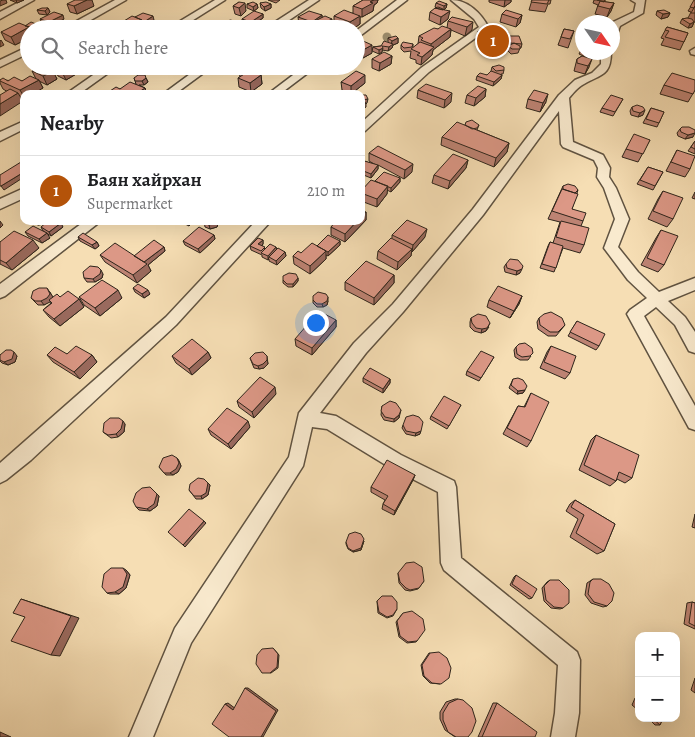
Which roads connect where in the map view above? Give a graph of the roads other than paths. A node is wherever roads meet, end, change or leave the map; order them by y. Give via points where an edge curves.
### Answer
1 (30, 0) edge
2 (122, 0) edge
3 (221, 0) edge
4 (315, 0) edge
5 (403, 0) edge
6 (455, 0) edge
7 (634, 0) edge
8 (0, 16) edge
9 (84, 20) edge
10 (187, 20) edge
11 (283, 20) edge
12 (620, 22) edge
13 (365, 29) edge
14 (20, 54) edge
15 (606, 60) edge
16 (0, 64) edge
17 (100, 75) edge
18 (195, 75) edge
19 (299, 75) edge
20 (77, 90) edge
21 (174, 90) edge
22 (279, 90) edge
23 (563, 97) junction
24 (365, 125) edge
25 (20, 126) edge
26 (0, 137) edge
27 (20, 194) edge
28 (0, 205) edge
29 (89, 225) edge
30 (260, 225) edge
31 (695, 284) edge
32 (0, 292) edge
33 (657, 299) junction
34 (695, 346) edge
35 (305, 418) junction
36 (695, 422) edge
37 (0, 474) edge
38 (141, 737) edge
39 (563, 737) edge

1 - 8 street
2 - 9 street
3 - 10 street
4 - 11 street
5 - 13 street
6 - 24 street via 478,17 484,28 425,70
7 - 12 street via 641,1 638,13
14 - 16 street
15 - 23 street via 606,65 596,75 579,82
17 - 20 street
18 - 21 street
19 - 22 street
23 - 33 street via 567,144 599,158 604,168 603,177 622,219 611,248
23 - 35 street via 478,212 360,348
25 - 26 street
27 - 28 street
29 - 32 street
30 - 37 street via 171,321
31 - 33 street
33 - 34 street via 680,321
33 - 36 street via 635,314
35 - 38 street via 297,460 183,636
35 - 39 street via 330,422 395,461 447,487 451,563 569,660

